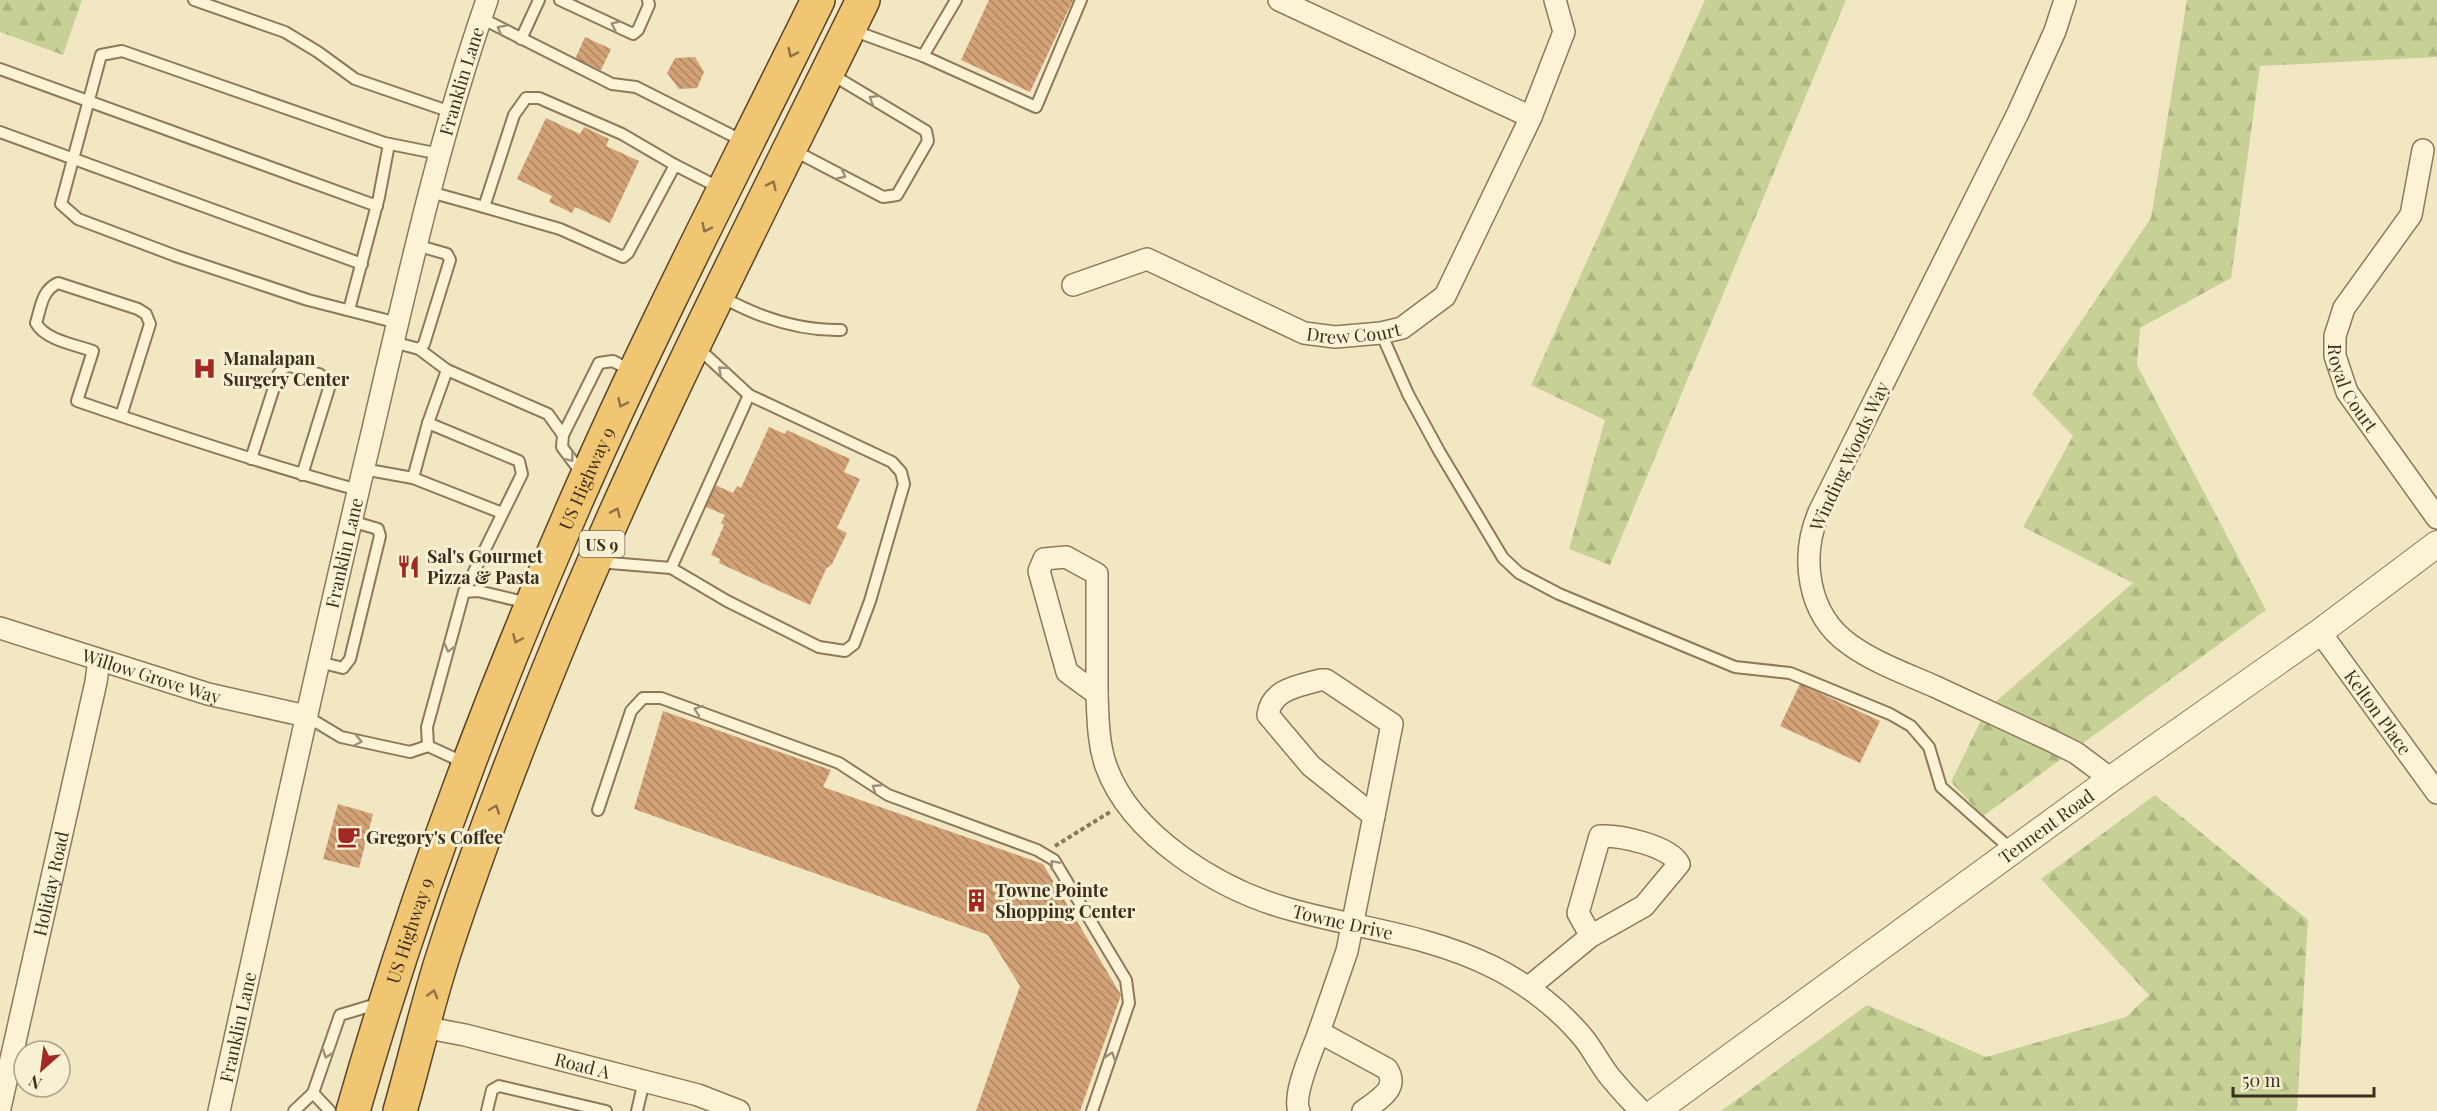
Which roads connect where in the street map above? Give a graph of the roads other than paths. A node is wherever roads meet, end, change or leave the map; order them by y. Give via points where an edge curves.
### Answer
1 (194, 0) edge
2 (539, 0) edge
3 (560, 0) edge
4 (648, 0) edge
5 (818, 0) edge
6 (863, 0) edge
7 (956, 0) edge
8 (1081, 0) edge
9 (1279, 0) edge
10 (1555, 0) edge
11 (2065, 0) edge
12 (482, 6) edge
13 (849, 29) junction
14 (521, 39) junction
15 (923, 56) junction
16 (0, 69) edge
17 (828, 72) junction
18 (89, 100) junction
19 (451, 112) junction
20 (1531, 117) junction
21 (0, 132) edge
22 (748, 143) junction
23 (389, 144) junction
24 (790, 149) junction
25 (2423, 150) dead end
26 (440, 154) junction
27 (73, 159) junction
28 (675, 165) junction
29 (724, 190) junction
30 (430, 192) junction
31 (377, 207) junction
32 (484, 207) junction
33 (416, 245) junction
34 (362, 264) junction
35 (1073, 285) dead end
36 (718, 295) junction
37 (349, 310) junction
38 (841, 330) dead end
39 (395, 333) junction
40 (1381, 333) junction
41 (694, 345) junction
42 (419, 349) junction
43 (447, 370) junction
44 (636, 374) junction
45 (749, 395) junction
46 (121, 416) junction
47 (428, 423) junction
48 (563, 435) junction
49 (251, 459) junction
50 (363, 469) junction
51 (302, 475) junction
52 (413, 478) junction
53 (586, 479) junction
54 (358, 490) junction
55 (502, 513) junction
56 (2437, 519) edge
57 (351, 520) junction
58 (2437, 544) edge
59 (594, 562) junction
60 (671, 568) junction
61 (464, 592) junction
62 (532, 604) junction
63 (0, 628) edge
64 (2320, 632) junction
65 (99, 660) junction
66 (319, 662) junction
67 (1097, 694) junction
68 (306, 716) junction
69 (428, 746) junction
70 (468, 765) junction
71 (2111, 779) junction
72 (2437, 793) edge
73 (598, 810) dead end
74 (1374, 816) junction
75 (2013, 851) junction
76 (1353, 923) junction
77 (1591, 936) junction
78 (1529, 987) junction
79 (386, 1001) junction
80 (423, 1027) junction
81 (1319, 1032) junction
82 (4, 1068) edge
83 (644, 1081) junction
84 (314, 1093) junction
85 (708, 1105) edge
86 (0, 1108) edge
87 (219, 1111) edge
88 (294, 1111) edge
89 (330, 1111) edge
90 (353, 1111) edge
91 (400, 1111) edge
92 (487, 1111) edge
93 (606, 1111) edge
94 (637, 1111) edge
95 (739, 1111) edge
96 (1092, 1111) edge
97 (1299, 1111) edge
98 (1364, 1111) edge
99 (1641, 1111) edge
100 (1656, 1111) edge

1 - 19 lane via 285,32 355,80
2 - 14 lane
4 -> 3 lane via 633,34
5 -> 22 highway, US Highway 9 / US 9
6 - 13 highway, US 9
7 - 15 lane
8 - 15 lane via 1036,107
9 - 20 street
10 - 20 street, Drew Court via 1564,32
11 - 71 street, Winding Woods Way via 2055,32 2018,113 1819,512 1810,539 1809,574 1820,609 1833,628 1860,652 2076,753
14 -> 12 lane
12 - 19 street, Franklin Lane
13 - 15 lane
13 - 17 highway, US 9
14 - 22 lane via 612,84 636,87
16 - 18 lane
17 - 24 highway, US 9
24 -> 17 lane via 883,197 897,195 928,141 926,131
18 - 23 lane via 101,55 122,51
18 - 27 lane
18 - 31 lane
19 - 26 street, Franklin Lane
20 - 40 street, Drew Court via 1445,296 1402,328
21 - 27 lane
22 - 29 highway, US Highway 9 / US 9
23 - 26 lane
23 - 31 lane
36 -> 24 highway, US 9
25 - 56 street, Royal Court via 2411,215 2344,308 2335,336 2335,356 2347,392
26 - 30 street, Franklin Lane
27 - 34 lane
27 - 37 lane via 61,204 78,219 176,256
28 - 29 lane
28 - 32 lane via 623,257 560,229
28 - 32 lane via 622,134 539,98 526,98 514,114
29 -> 44 highway, US Highway 9 / US 9
30 - 32 lane
30 - 33 street, Franklin Lane
31 - 34 lane
33 - 39 street, Franklin Lane
33 - 42 lane via 447,254 450,260 424,344
34 - 37 lane
35 - 40 street, Drew Court via 1147,259 1304,333 1335,338
36 - 38 lane via 765,319 818,330
36 - 41 highway, US 9
37 - 39 lane
39 - 42 lane
39 - 50 street, Franklin Lane
40 - 75 lane via 1439,451 1503,558 1519,573 1559,594 1735,667 1790,673 1890,714 1911,726 1929,747 1941,787
45 -> 41 lane
59 -> 41 highway, US 9
42 - 43 lane
43 - 47 lane
43 - 48 lane via 548,414
44 - 48 lane via 613,362 599,363
44 -> 53 highway, US Highway 9 / US 9
45 - 60 lane
45 - 60 lane via 892,462 902,472 904,484 854,644 844,651 819,647
46 - 46 lane via 77,401 93,351 39,329 36,323 50,286 58,283 146,314 150,324
46 - 49 lane
47 - 52 lane
47 - 55 lane via 519,461 522,474
48 -> 53 lane via 562,447
49 - 51 lane
49 - 51 lane via 282,369 289,366 319,374 326,379 328,388
50 - 52 lane
50 - 54 street, Franklin Lane
51 - 54 lane
52 - 55 lane
53 - 62 highway, US Highway 9 / US 9
54 - 57 street, Franklin Lane
55 - 61 lane
57 - 66 street, Franklin Lane
57 - 66 lane via 378,529 380,536 350,659 344,668
58 - 64 street, Tennent Road
59 - 60 lane
80 -> 59 highway, US 9 via 443,955 498,801
61 - 62 lane via 478,591
61 -> 69 lane via 427,727
62 -> 70 highway, US Highway 9 / US 9
63 - 65 street, Willow Grove Way
64 - 71 street, Tennent Road
64 - 72 street, Kelton Place
65 - 68 street, Willow Grove Way via 208,694
65 - 82 street, Holiday Road
66 - 68 street, Franklin Lane
67 - 67 street, Towne Drive via 1067,672 1039,571 1044,560 1066,557 1097,574
67 - 76 street, Towne Drive via 1102,751 1113,782 1143,824 1164,843 1237,889 1289,909
68 -> 69 lane via 341,737 410,753
68 - 87 street, Franklin Lane
69 - 70 lane
70 - 79 highway, US Highway 9 / US 9
71 - 75 street, Tennent Road
96 -> 73 lane via 1129,1003 1126,980 1054,860 888,795 839,763 660,698 643,699 631,711
74 - 74 street via 1311,766 1268,715 1275,697 1326,680 1392,724
74 - 76 street
75 - 100 street, Tennent Road
76 - 78 street, Towne Drive via 1459,951
76 - 81 street
77 - 77 street via 1578,913 1600,836 1646,844 1677,859 1679,864 1644,906
77 - 78 street
78 - 99 street, Towne Drive via 1574,1028
79 -> 84 lane via 340,1015
79 - 90 highway, US Highway 9 / US 9
80 - 83 street, Road A
80 - 91 highway, US 9
81 - 97 street via 1298,1093
81 - 98 street via 1387,1069 1392,1077 1388,1091
82 - 86 street, Holiday Road
83 - 85 street, Road A
83 - 94 lane
84 - 88 lane
84 - 89 lane
85 - 95 street, Road A
92 - 93 lane via 492,1090 499,1086

